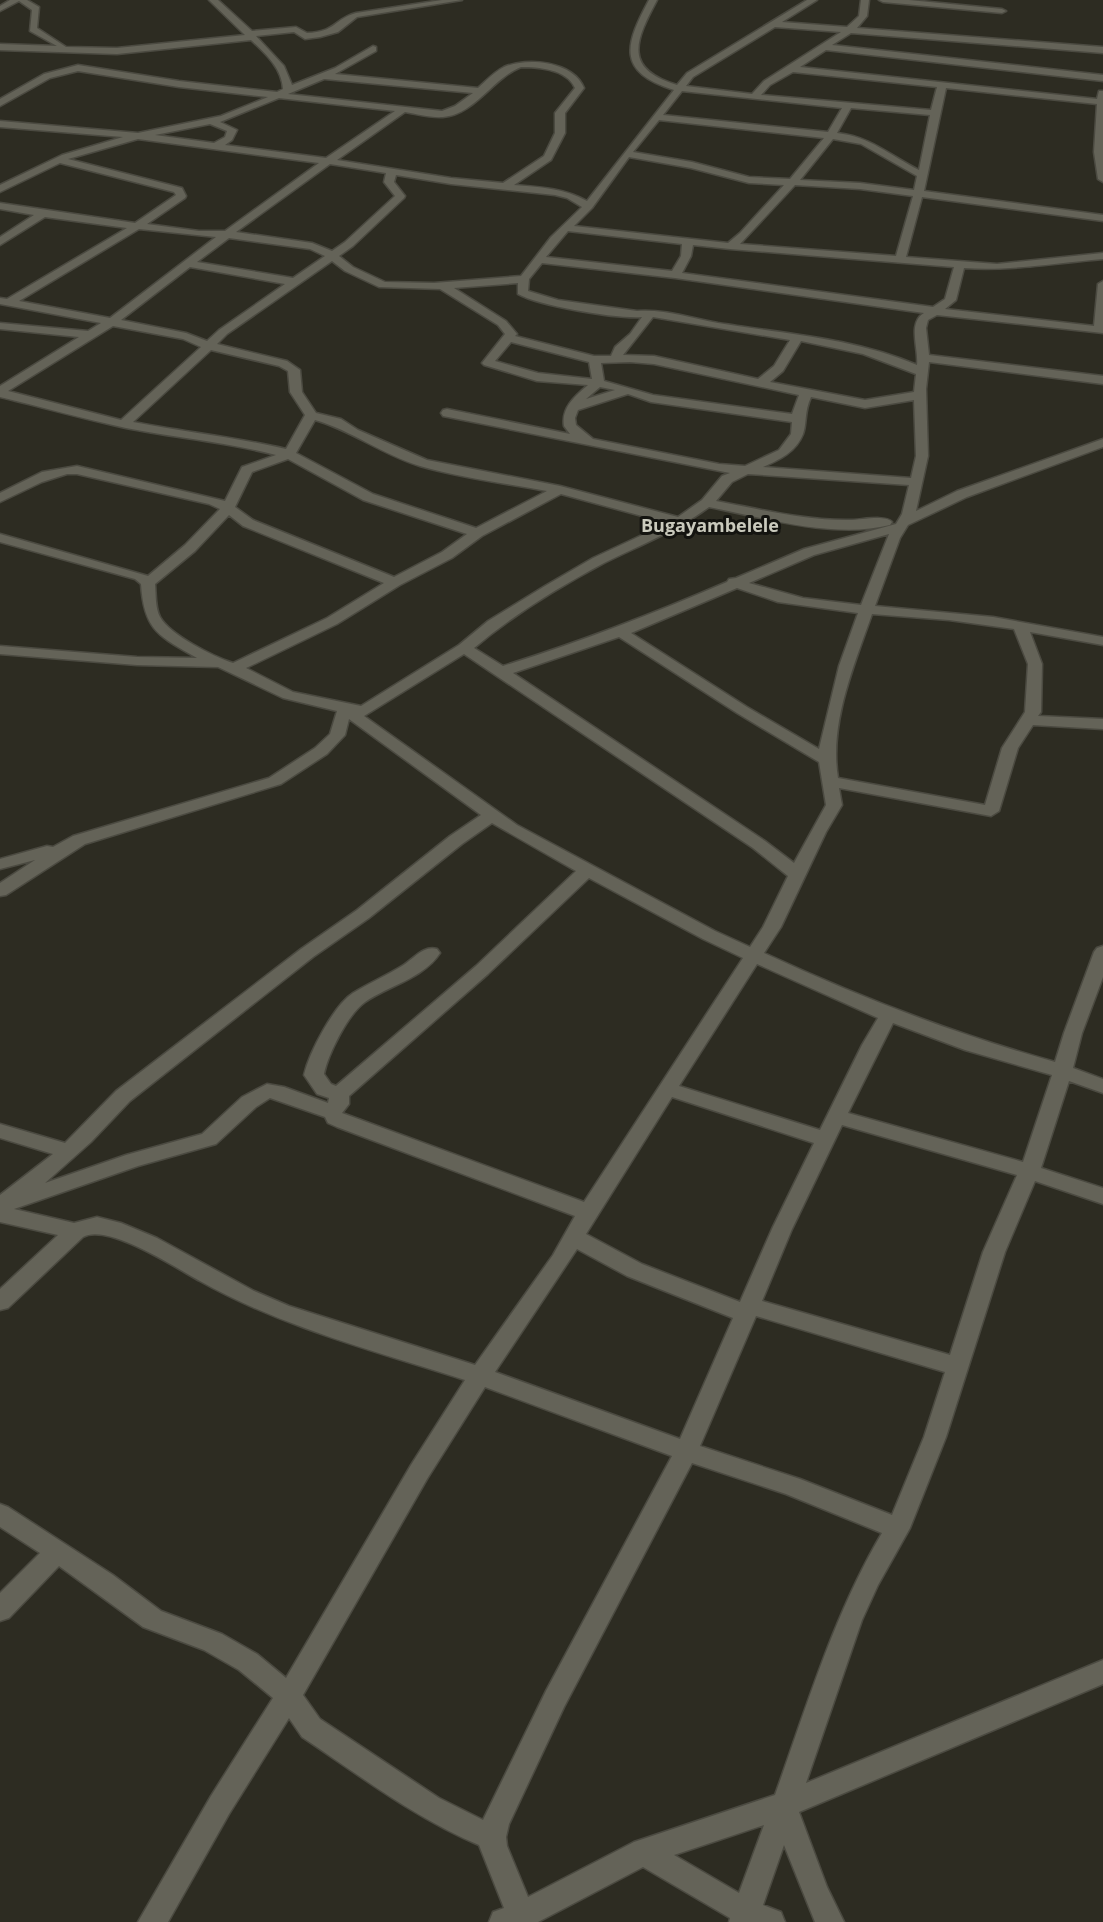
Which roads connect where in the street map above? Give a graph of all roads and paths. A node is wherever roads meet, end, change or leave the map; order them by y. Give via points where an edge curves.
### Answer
1 (16, 0) edge
2 (22, 0) edge
3 (213, 0) edge
4 (458, 0) edge
5 (653, 0) edge
6 (813, 0) edge
7 (866, 0) edge
8 (885, 0) edge
9 (1008, 0) edge
10 (0, 9) edge
11 (1002, 11) junction
12 (1001, 21) dead end
13 (771, 24) junction
14 (850, 29) junction
15 (250, 35) junction
16 (0, 47) edge
17 (825, 47) junction
18 (373, 49) dead end
19 (74, 50) junction
20 (1103, 50) edge
21 (808, 58) junction
22 (869, 59) junction
23 (826, 60) dead end
24 (847, 61) dead end
25 (1016, 68) junction
26 (792, 69) junction
27 (325, 76) junction
28 (856, 77) junction
29 (1092, 77) junction
30 (1103, 78) edge
31 (35, 83) junction
32 (1024, 84) junction
33 (942, 87) junction
34 (678, 88) junction
35 (0, 90) edge
36 (479, 91) junction
37 (1103, 91) edge
38 (285, 92) junction
39 (1003, 92) junction
40 (754, 98) junction
41 (0, 103) edge
42 (847, 107) junction
43 (1101, 107) edge
44 (403, 110) junction
45 (933, 113) junction
46 (657, 117) junction
47 (211, 121) junction
48 (793, 121) dead end
49 (0, 124) edge
50 (1102, 125) edge
51 (786, 131) junction
52 (831, 135) junction
53 (138, 136) junction
54 (215, 147) junction
55 (627, 154) junction
56 (60, 160) junction
57 (328, 161) junction
58 (392, 170) junction
59 (923, 175) junction
60 (1103, 179) edge
61 (792, 183) junction
62 (504, 187) junction
63 (0, 189) edge
64 (919, 193) junction
65 (0, 206) edge
66 (588, 206) junction
67 (43, 214) junction
68 (1103, 218) edge
69 (139, 225) junction
70 (565, 228) junction
71 (226, 234) junction
72 (0, 242) edge
73 (688, 242) junction
74 (730, 246) junction
75 (332, 255) junction
76 (1103, 256) edge
77 (540, 260) junction
78 (900, 260) junction
79 (189, 264) junction
80 (960, 264) junction
81 (675, 275) junction
82 (524, 279) junction
83 (295, 282) junction
84 (1103, 284) edge
85 (442, 285) junction
86 (4, 302) edge
87 (935, 311) junction
88 (651, 312) junction
89 (113, 321) junction
90 (0, 326) edge
91 (1101, 330) edge
92 (89, 335) junction
93 (508, 338) junction
94 (797, 338) junction
95 (209, 346) junction
96 (616, 359) junction
97 (594, 360) junction
98 (923, 365) junction
99 (1103, 380) edge
100 (598, 383) junction
101 (761, 383) junction
102 (630, 390) junction
103 (807, 391) junction
104 (0, 392) edge
105 (921, 395) junction
106 (573, 407) junction
107 (447, 413) dead end
108 (311, 415) junction
109 (799, 419) junction
110 (124, 424) junction
111 (596, 442) junction
112 (1103, 443) edge
113 (289, 454) junction
114 (741, 471) junction
115 (916, 482) junction
116 (560, 490) junction
117 (0, 498) edge
118 (706, 503) junction
119 (228, 508) junction
120 (905, 521) junction
121 (680, 522) junction
122 (477, 533) junction
123 (0, 538) edge
124 (395, 582) junction
125 (734, 582) junction
126 (148, 583) junction
127 (866, 610) junction
128 (1021, 628) junction
129 (619, 631) junction
130 (1103, 641) edge
131 (464, 648) junction
132 (0, 650) edge
133 (219, 663) junction
134 (234, 668) junction
135 (503, 671) junction
136 (345, 708) junction
137 (1029, 720) junction
138 (1103, 724) edge
139 (827, 760) junction
140 (829, 781) junction
141 (491, 816) junction
142 (64, 847) junction
143 (0, 864) edge
144 (588, 869) junction
145 (797, 875) junction
146 (0, 891) edge
147 (1103, 952) edge
148 (431, 953) dead end
149 (753, 956) junction
150 (889, 1015) junction
151 (1062, 1071) junction
152 (1103, 1086) edge
153 (669, 1089) junction
154 (336, 1103) junction
155 (838, 1117) junction
156 (0, 1131) edge
157 (825, 1139) junction
158 (69, 1151) junction
159 (1028, 1171) junction
160 (1103, 1196) edge
161 (1, 1207) edge
162 (588, 1212) junction
163 (76, 1231) junction
164 (574, 1236) junction
165 (0, 1302) edge
166 (748, 1310) junction
167 (959, 1367) junction
168 (480, 1376) junction
169 (686, 1451) junction
170 (0, 1514) edge
171 (898, 1528) junction
172 (56, 1553) junction
173 (0, 1610) edge
174 (1103, 1672) edge
175 (289, 1696) junction
176 (783, 1805) junction
177 (492, 1837) junction
178 (644, 1852) junction
179 (753, 1919) edge
180 (514, 1920) edge
181 (152, 1922) edge
182 (830, 1922) edge

1 - 10 street
2 - 19 street via 36,9 33,29
3 - 15 street
4 - 15 street via 356,15 322,34 305,36 296,29
5 - 34 street via 638,28 634,59 647,75
6 - 13 street
7 - 14 street via 863,16
8 - 11 street
9 - 11 street
11 - 12 street
13 - 14 street
13 - 34 street via 705,64
14 - 17 street
14 - 20 street via 999,35
15 - 19 street via 136,50
15 - 38 street via 282,68 288,80
16 - 19 street
17 - 21 street
17 - 22 street
18 - 27 street
21 - 23 street
21 - 26 street
22 - 24 street
22 - 25 street
22 - 28 street
25 - 29 street
25 - 32 street via 1028,75
26 - 28 street
26 - 40 street via 767,83
27 - 36 street
27 - 38 street
28 - 33 street
29 - 30 street
29 - 32 street via 1049,85
31 - 35 street
31 - 38 street via 78,68 179,84
31 - 41 street
32 - 39 street
33 - 39 street
33 - 45 street
34 - 40 street
34 - 46 street
36 - 44 street via 451,113
36 - 62 street via 500,72 518,66 549,67 574,78 580,85 579,92 560,113 560,133 548,158
37 - 43 street
38 - 44 street
38 - 47 street via 245,111
39 - 43 street
40 - 42 street
42 - 45 street
42 - 52 street
43 - 50 street
44 - 57 street
45 - 59 street
46 - 51 street
46 - 55 street
47 - 53 street
47 - 54 street via 232,130 226,141
48 - 51 street
49 - 53 street
50 - 60 street via 1099,152
51 - 52 street
52 - 59 street via 861,140
52 - 61 street
53 - 54 street
53 - 56 street
54 - 57 street
55 - 61 street via 749,180
55 - 66 street
56 - 63 street
56 - 69 street via 180,191 180,198
57 - 58 street
57 - 71 street
58 - 62 street
58 - 75 street via 388,182 399,198
59 - 64 street
61 - 64 street
61 - 74 street
62 - 66 street via 555,192
64 - 68 street
64 - 78 street
65 - 67 street
66 - 70 street
67 - 69 street
67 - 72 street
69 - 71 street
69 - 86 street
70 - 73 street
70 - 77 street
71 - 75 street via 312,246
71 - 79 street
73 - 74 street
73 - 81 street via 686,256
74 - 78 street
75 - 83 street
75 - 85 street via 349,269 383,285
76 - 80 street via 1016,267
77 - 81 street
77 - 82 street
78 - 80 street
79 - 83 street
79 - 89 street
80 - 87 street via 951,300
81 - 87 street
82 - 85 street
82 - 88 street via 522,292 530,297 611,311
83 - 95 street
84 - 91 street
85 - 93 street via 502,323 511,334
86 - 89 street
87 - 91 street
87 - 98 street via 923,318 920,328
88 - 94 street
88 - 96 street
89 - 92 street
89 - 95 street via 186,336
90 - 92 street
92 - 104 street
93 - 97 street
93 - 100 street via 488,363 537,377
94 - 98 street
94 - 101 street via 779,368
95 - 108 street via 291,367 296,392
95 - 110 street
96 - 97 street
96 - 101 street via 654,360
97 - 100 street
98 - 99 street
98 - 105 street
100 - 102 street
100 - 106 street
101 - 103 street
102 - 106 street
102 - 109 street via 668,401
103 - 105 street via 866,404
103 - 109 street
104 - 110 street
105 - 115 street via 922,456
106 - 111 street via 568,415 569,425 580,436
107 - 111 street
108 - 113 street
108 - 116 street via 338,422 423,463
109 - 114 street via 797,434 783,453
110 - 113 street
111 - 114 street via 690,464
112 - 120 street via 962,494
113 - 119 street via 247,470
113 - 122 street via 368,497
114 - 115 street
114 - 118 street via 720,486
115 - 120 street
116 - 121 street
116 - 122 street
117 - 119 street via 52,473 71,469 213,501
118 - 120 street via 790,518 862,525
118 - 121 street
119 - 124 street via 248,523
119 - 126 street via 190,548
120 - 125 street via 808,552
120 - 127 street via 893,538
121 - 131 street via 550,589 493,624
122 - 124 street via 447,555
123 - 126 street via 134,574
124 - 134 street via 332,621
125 - 127 street via 770,596
125 - 129 street
126 - 133 street via 150,608 156,622 201,655
127 - 128 street via 928,614
127 - 139 street via 846,666 827,741
128 - 130 street
128 - 137 street via 1035,664 1034,704
129 - 135 street
129 - 139 street
131 - 135 street
131 - 136 street via 364,711
132 - 133 street
133 - 134 street
134 - 136 street via 288,695
135 - 145 street via 753,839
136 - 141 street
136 - 142 street via 337,735 321,751 275,781
137 - 138 street
137 - 140 street via 1010,748 991,811
139 - 140 street
140 - 145 street via 834,805
141 - 144 street via 557,856
141 - 158 street via 123,1096
142 - 143 street
142 - 146 street
144 - 149 street
144 - 154 street
145 - 149 street
147 - 151 street
148 - 154 street via 358,998 338,1023 317,1060 314,1075
149 - 150 street
149 - 153 street
150 - 151 street
150 - 155 street
151 - 152 street
151 - 159 street
153 - 157 street
153 - 162 street
154 - 161 street via 267,1091 249,1102 209,1139 133,1160
154 - 162 street via 335,1118 344,1122
155 - 157 street
155 - 159 street
156 - 158 street
157 - 166 street
158 - 161 street
159 - 160 street
159 - 167 street via 994,1252
161 - 163 street
162 - 164 street
163 - 165 street
163 - 168 street via 89,1226 114,1229 282,1312
164 - 166 street via 589,1248 634,1269
164 - 168 street
166 - 167 street
166 - 169 street
167 - 171 street
168 - 169 street
168 - 175 street via 419,1472
169 - 171 street via 792,1486
169 - 177 street via 555,1700
170 - 172 street
171 - 176 street via 868,1579 850,1620
172 - 173 street
172 - 175 street via 152,1619 230,1651
174 - 176 street
175 - 177 street via 310,1728 430,1807
175 - 181 street
176 - 178 street
176 - 179 street
176 - 182 street
177 - 180 street via 516,1902
178 - 179 street
178 - 180 street

